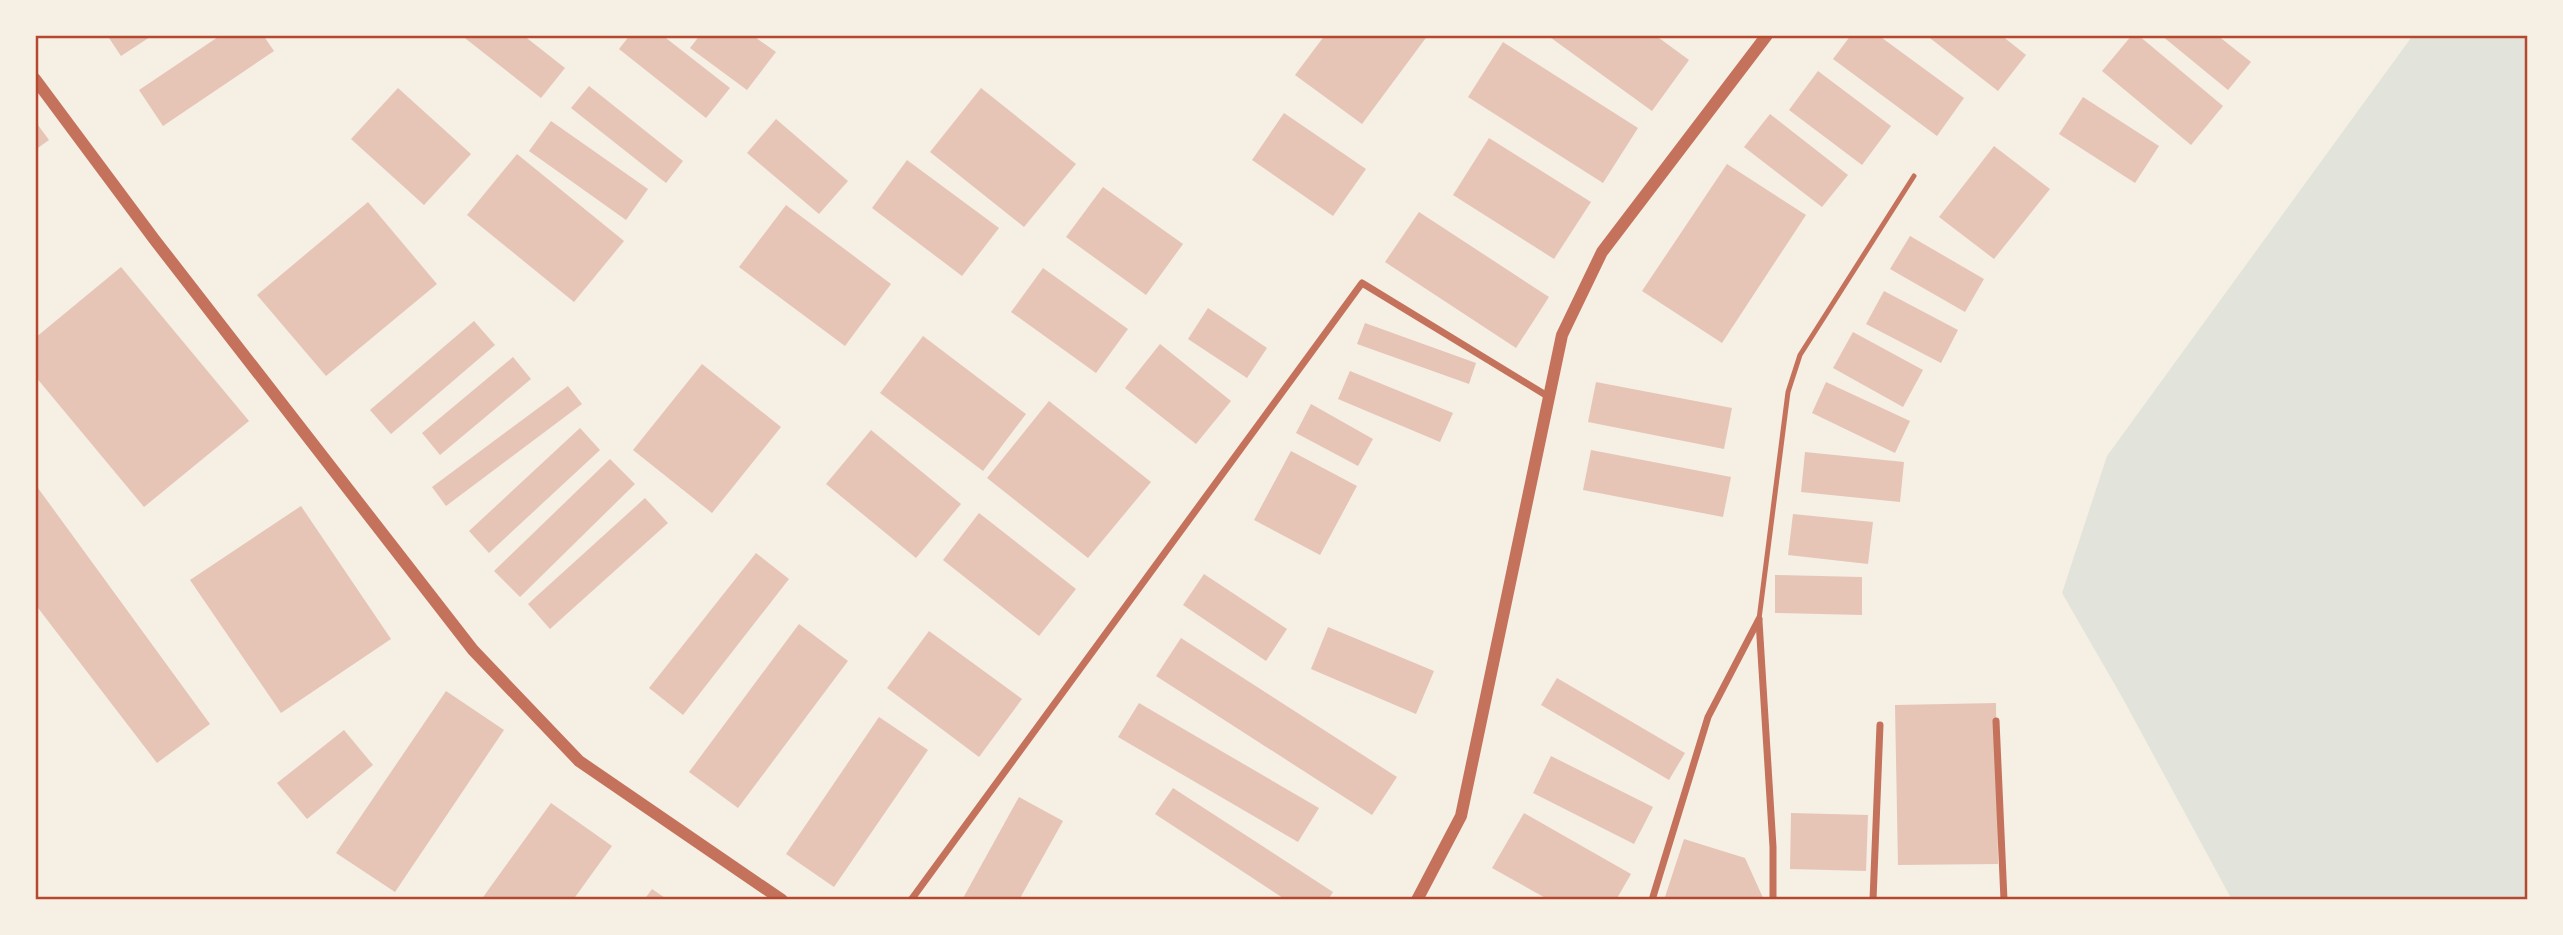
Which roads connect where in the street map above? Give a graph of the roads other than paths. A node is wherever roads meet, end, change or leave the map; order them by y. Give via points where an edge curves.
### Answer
1 (1767, 35) edge
2 (35, 79) edge
3 (1914, 176) dead end
4 (1549, 397) junction
5 (1759, 619) junction
6 (1996, 721) dead end
7 (1880, 724) dead end
8 (782, 900) edge
9 (911, 900) edge
10 (1417, 900) edge
11 (1652, 900) edge
12 (1773, 900) edge
13 (1873, 900) edge
14 (2004, 900) edge

1 - 4 street via 1602,252 1562,335
2 - 8 street via 474,650 579,761
3 - 5 lane via 1800,355 1788,392
4 - 9 street via 1362,283
4 - 10 street via 1461,816
5 - 11 street via 1708,718
5 - 12 street
6 - 14 street
7 - 13 street

